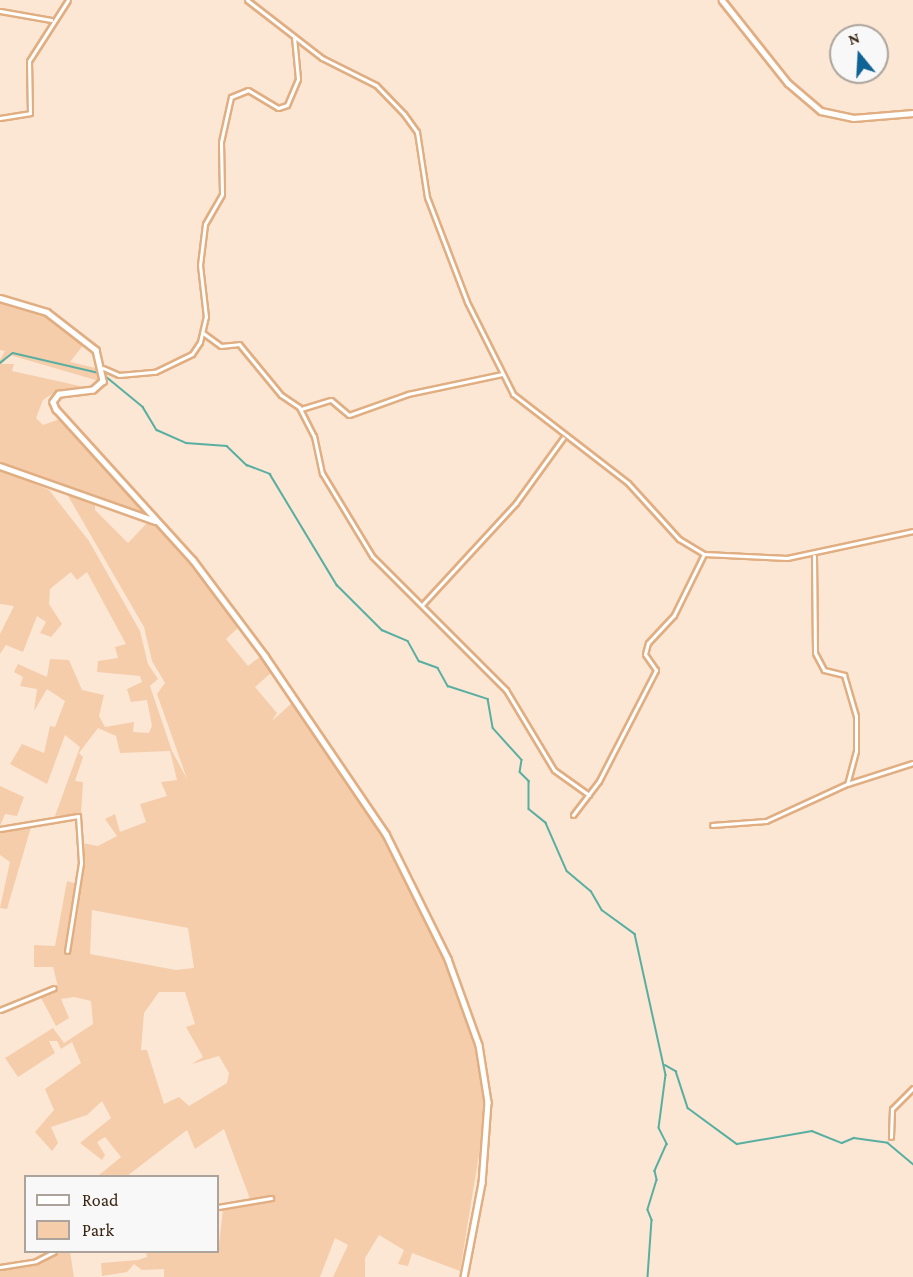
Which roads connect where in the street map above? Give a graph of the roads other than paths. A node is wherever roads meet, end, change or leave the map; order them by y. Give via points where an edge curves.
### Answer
1 (68, 0) edge
2 (247, 0) edge
3 (722, 0) edge
4 (0, 11) edge
5 (51, 20) junction
6 (293, 36) junction
7 (913, 113) edge
8 (0, 118) edge
9 (0, 298) edge
10 (203, 333) junction
11 (104, 372) junction
12 (502, 374) junction
13 (301, 409) junction
14 (564, 438) junction
15 (0, 466) edge
16 (155, 521) junction
17 (913, 531) edge
18 (704, 554) junction
19 (814, 556) junction
20 (422, 605) junction
21 (913, 763) edge
22 (847, 784) junction
23 (589, 795) junction
24 (573, 815) dead end
25 (712, 825) dead end
26 (0, 829) edge
27 (67, 951) dead end
28 (54, 988) dead end
29 (0, 1010) edge
30 (913, 1088) edge
31 (891, 1137) dead end
32 (271, 1198) dead end
33 (219, 1207) edge
34 (50, 1253) edge
35 (0, 1267) edge
36 (464, 1277) edge

1 - 5 street
2 - 6 street
3 - 7 street via 788,83 821,111 853,118
4 - 5 street
5 - 8 street via 27,68 30,113
6 - 10 street via 298,79 287,105 278,108 248,90 231,97 221,142 222,194 205,224 201,256
6 - 12 street via 322,58 376,85 412,124 428,197 488,353
9 - 11 street via 38,307 64,323 92,345
10 - 11 street via 192,354 155,372
10 - 13 street via 221,345 239,344 280,394
11 - 16 street via 93,390 59,394 54,405
12 - 13 street via 408,394 349,415 331,400
12 - 14 street via 513,394
13 - 20 street via 314,436 322,473 345,519 403,592
14 - 18 street via 628,483 667,528
14 - 20 street via 516,503
15 - 16 street
16 - 36 street via 242,625 386,834 460,988 483,1062 488,1102 482,1183
17 - 19 street
18 - 19 street
18 - 23 street via 668,623 648,643 645,654 656,670
19 - 22 street via 815,653 824,670 844,675 856,716 856,751
20 - 23 street via 506,690 554,770
21 - 22 street
22 - 25 street via 766,822
23 - 24 street
26 - 27 street via 78,816 81,863
28 - 29 street
30 - 31 street via 892,1109
32 - 33 street
34 - 35 street via 36,1261

